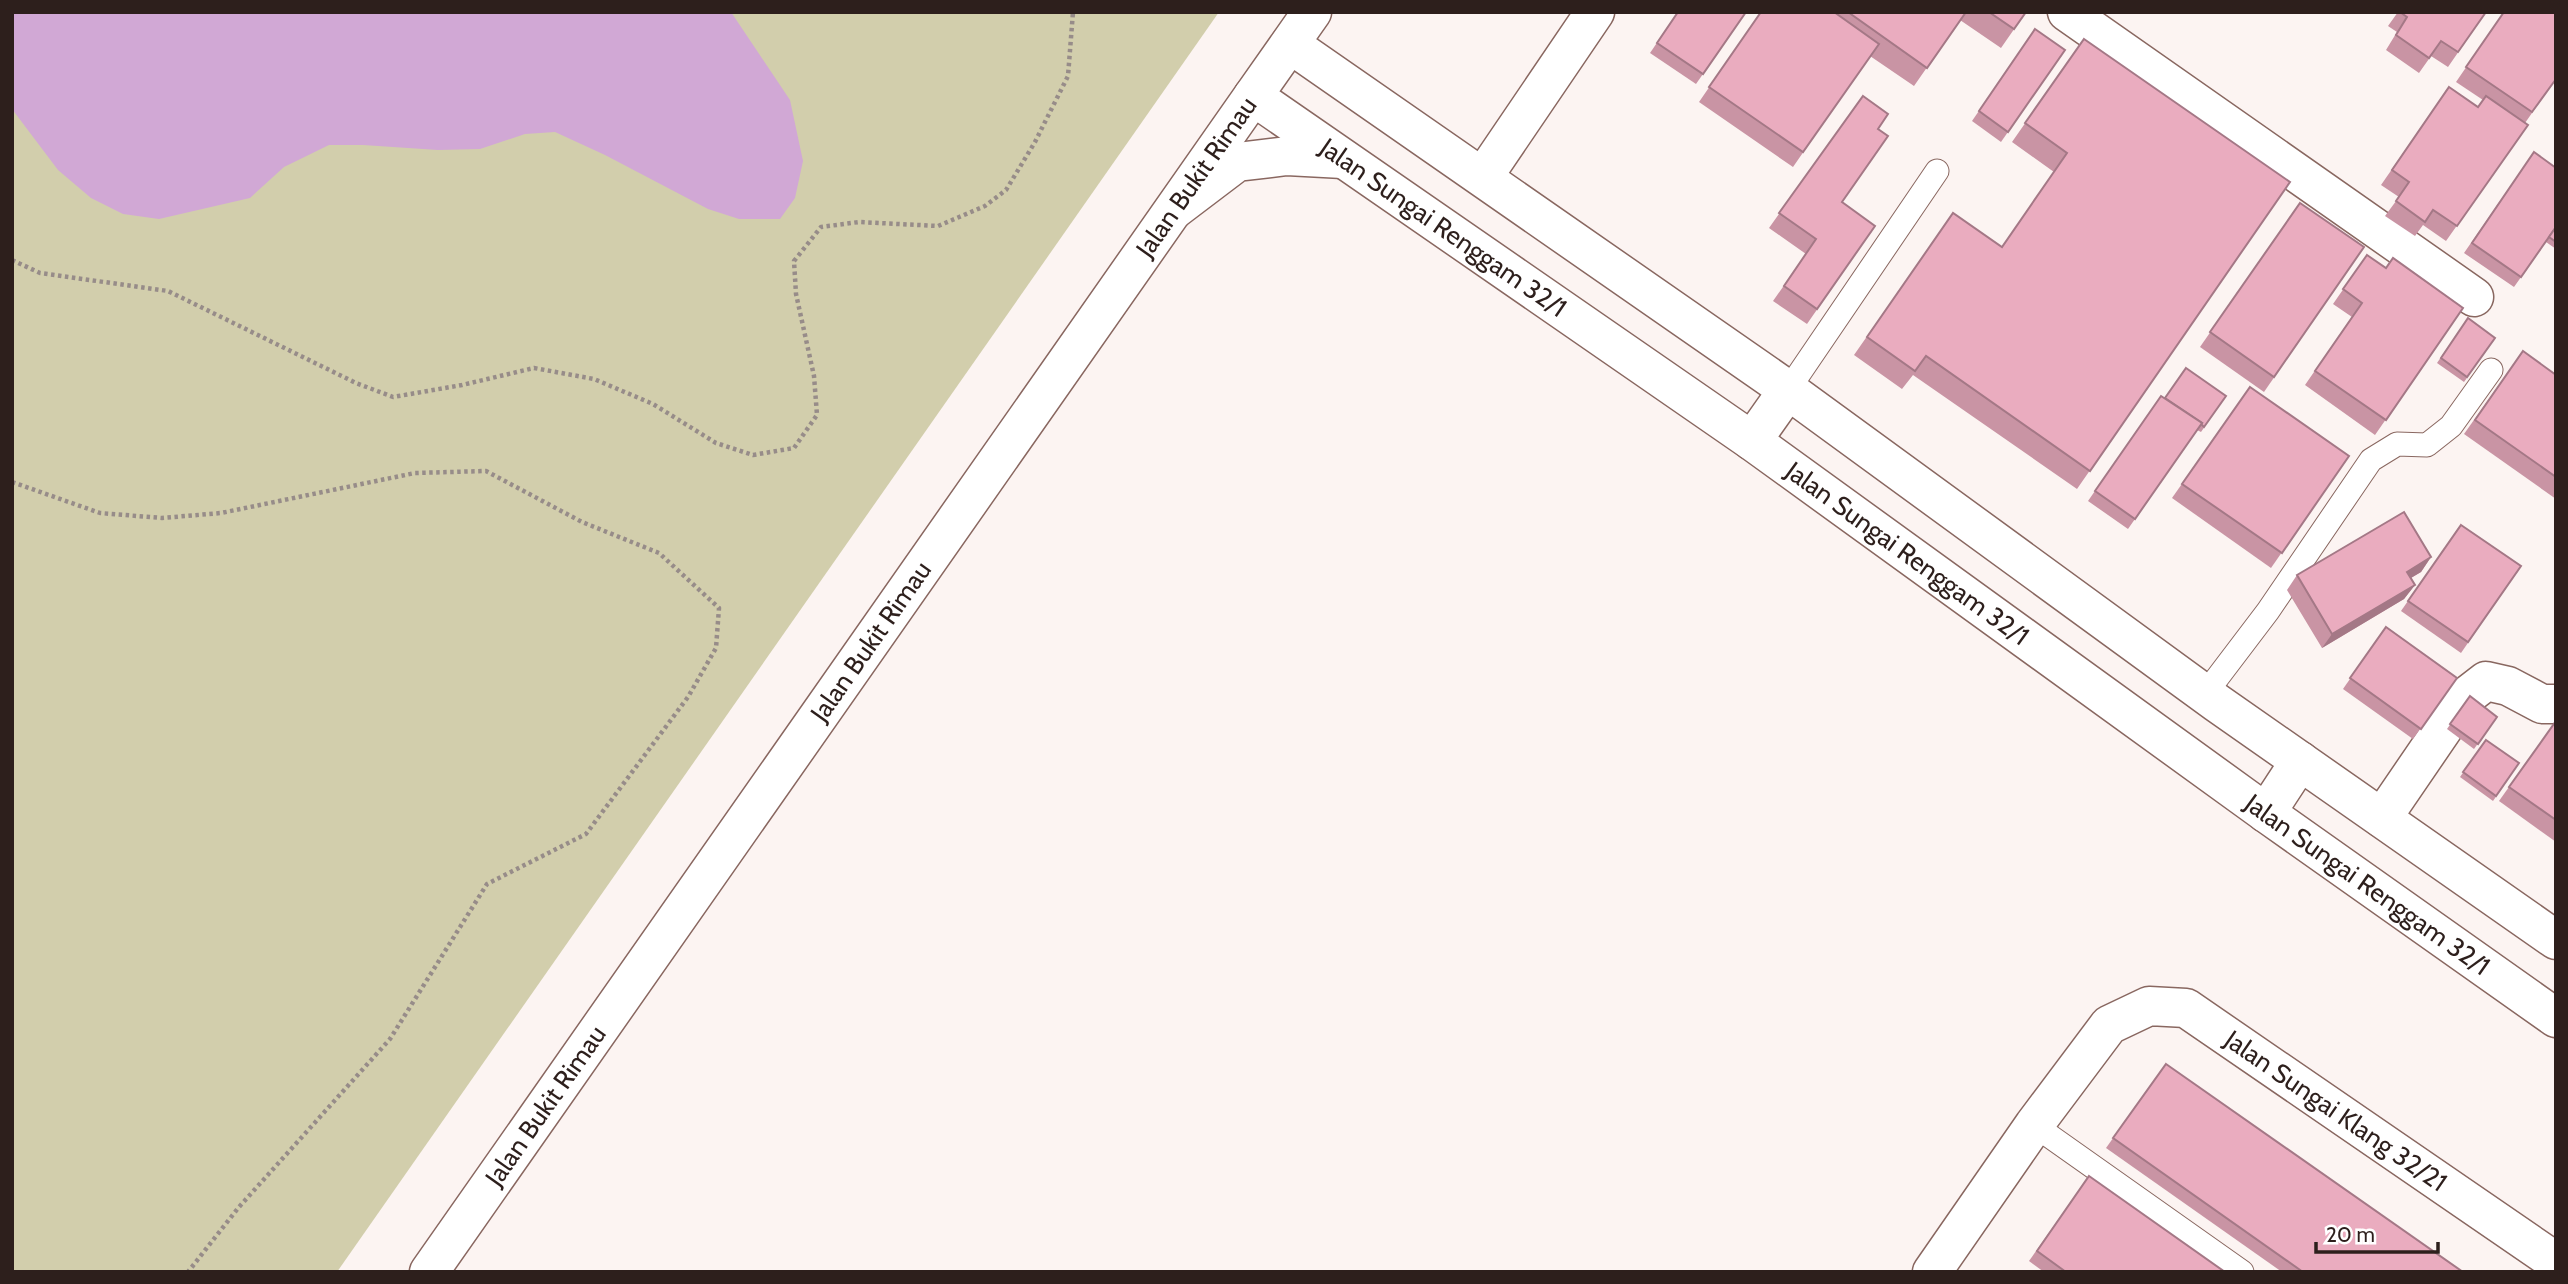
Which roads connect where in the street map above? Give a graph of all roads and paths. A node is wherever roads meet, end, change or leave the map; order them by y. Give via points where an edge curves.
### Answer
1 (1073, 12) edge
2 (1312, 12) edge
3 (2067, 12) edge
4 (1592, 13) edge
5 (1290, 44) junction
6 (1253, 96) junction
7 (1343, 159) junction
8 (1937, 171) dead end
9 (1483, 177) junction
10 (1175, 209) junction
11 (12, 260) edge
12 (2474, 297) dead end
13 (2491, 370) dead end
14 (1788, 390) junction
15 (1752, 441) junction
16 (12, 482) edge
17 (2205, 694) junction
18 (2556, 704) edge
19 (2300, 761) junction
20 (2266, 813) junction
21 (2382, 818) junction
22 (2556, 940) edge
23 (2556, 1018) edge
24 (2034, 1125) junction
25 (2556, 1262) edge
26 (188, 1272) edge
27 (429, 1272) edge
28 (1932, 1272) edge
29 (2242, 1272) edge

1 - 11 path via 1068,76 1006,190 985,206 938,226 859,222 821,227 793,261 817,415 794,448 752,456 716,443 653,404 594,379 534,368 393,397 168,291 40,272
2 - 5 main road, Jalan Bukit Rimau
3 - 12 main road
4 - 9 main road
5 - 6 main road, Jalan Bukit Rimau
5 - 9 main road
6 - 7 main road, Jalan Sungai Renggam 32/1
6 - 10 main road, Jalan Bukit Rimau
7 - 10 main road via 1287,156 1237,162
7 - 15 main road, Jalan Sungai Renggam 32/1
8 - 14 lane
9 - 14 main road
10 - 27 main road, Jalan Bukit Rimau
13 - 17 lane via 2451,426 2427,445 2396,444 2371,460 2269,611
14 - 15 main road
14 - 17 main road
15 - 20 main road, Jalan Sungai Renggam 32/1
16 - 26 path via 100,513 162,518 221,513 415,473 486,471 582,522 659,553 719,608 716,648 688,697 586,834 487,884 390,1039 239,1207
17 - 19 main road
18 - 21 main road via 2542,704 2508,686 2486,681 2464,698
19 - 20 main road
19 - 21 main road
20 - 23 main road, Jalan Sungai Renggam 32/1
21 - 22 main road
24 - 25 main road, Jalan Sungai Klang 32/21 via 2109,1025 2148,1006 2186,1008
24 - 28 main road
24 - 29 lane

